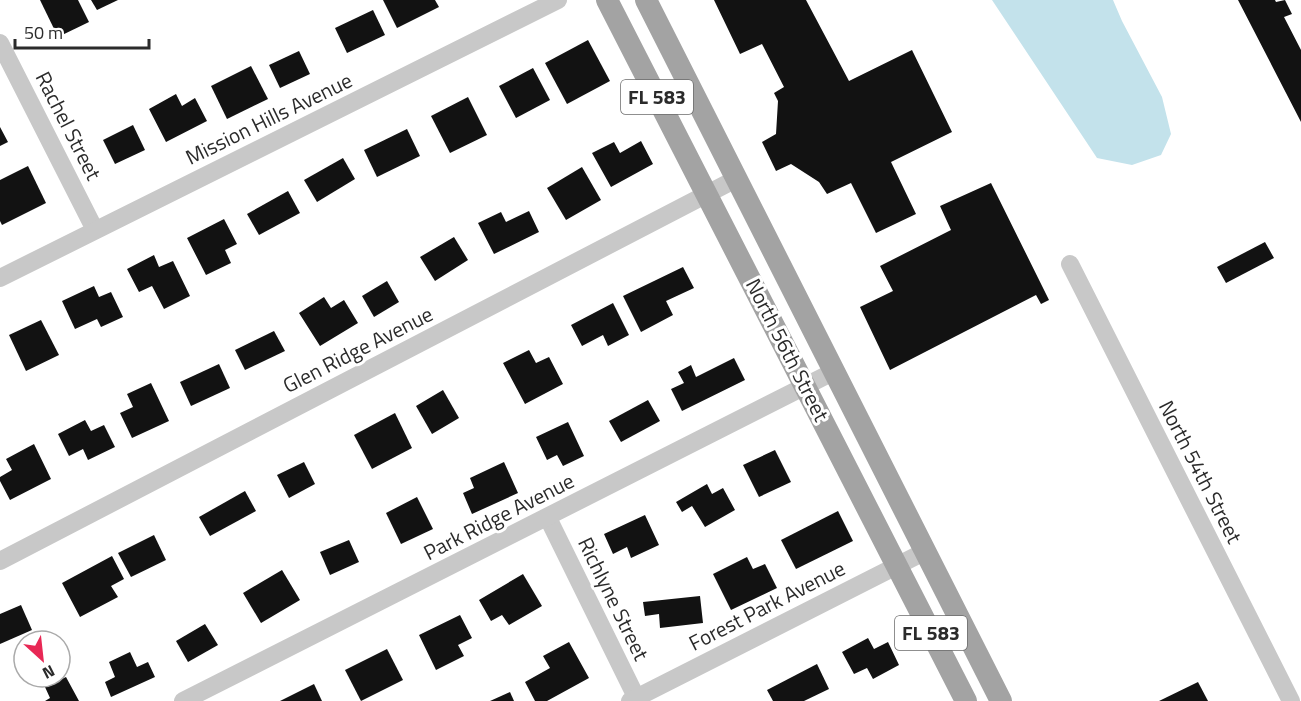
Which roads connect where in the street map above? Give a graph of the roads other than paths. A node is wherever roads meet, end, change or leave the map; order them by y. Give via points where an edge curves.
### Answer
1 (558, 0) edge
2 (607, 0) edge
3 (646, 0) edge
4 (0, 43) edge
5 (736, 179) junction
6 (707, 194) junction
7 (95, 230) junction
8 (1070, 264) dead end
9 (0, 278) edge
10 (835, 371) junction
11 (806, 386) junction
12 (548, 518) junction
13 (926, 551) junction
14 (0, 561) edge
15 (897, 565) junction
16 (635, 700) edge
17 (183, 701) edge
18 (966, 701) edge
19 (1001, 701) edge
20 (1291, 701) edge

1 - 7 street, Mission Hills Avenue
2 - 6 main road, North 56th Street / FL 583
3 - 5 main road, North 56th Street / FL 583
4 - 7 street, Rachel Street
5 - 6 street, Glen Ridge Avenue
5 - 10 main road, North 56th Street / FL 583
6 - 11 main road, North 56th Street / FL 583
6 - 14 street, Glen Ridge Avenue
7 - 9 street, Mission Hills Avenue
8 - 20 street, North 54th Street
10 - 11 street, Park Ridge Avenue
10 - 13 main road, North 56th Street / FL 583
11 - 12 street, Park Ridge Avenue
11 - 15 main road, North 56th Street / FL 583
12 - 16 street, Richlyne Street
12 - 17 street, Park Ridge Avenue
13 - 15 street, Forest Park Avenue
13 - 19 main road, North 56th Street / FL 583
15 - 16 street, Forest Park Avenue
15 - 18 main road, North 56th Street / FL 583

